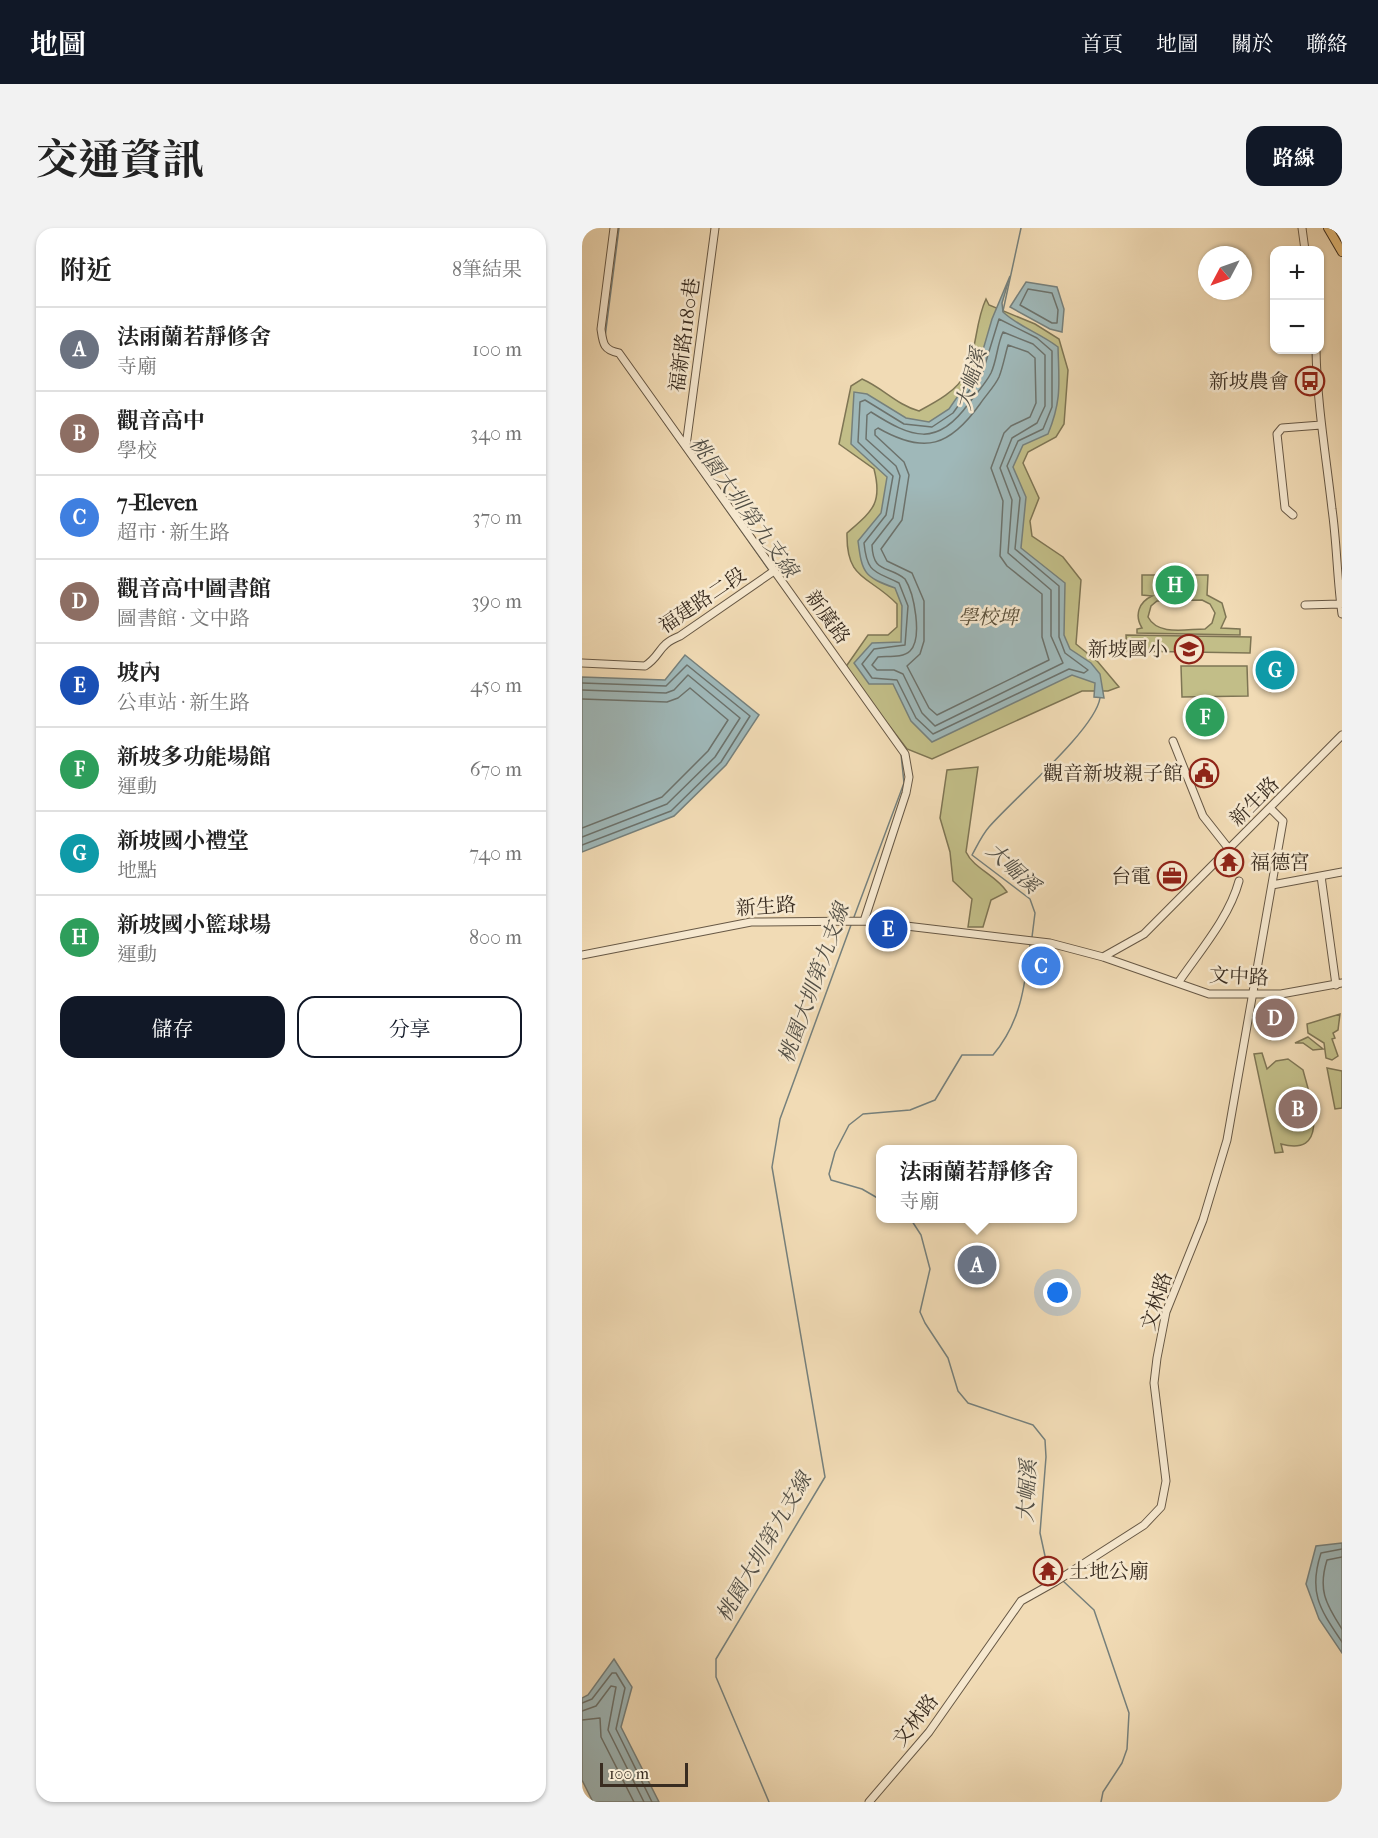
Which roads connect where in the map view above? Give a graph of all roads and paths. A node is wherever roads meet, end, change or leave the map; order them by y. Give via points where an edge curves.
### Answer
1 (614, 228) edge
2 (715, 228) edge
3 (1302, 228) edge
4 (1328, 228) edge
5 (1304, 246) edge
6 (1342, 252) edge
7 (1316, 354) edge
8 (1321, 425) junction
9 (686, 446) junction
10 (1333, 512) junction
11 (1342, 514) edge
12 (1293, 515) dead end
13 (774, 571) junction
14 (1340, 604) junction
15 (1305, 605) dead end
16 (1342, 614) edge
17 (582, 663) edge
18 (1342, 735) edge
19 (1173, 741) dead end
20 (1270, 808) junction
21 (1229, 849) junction
22 (1342, 872) edge
23 (1321, 876) junction
24 (1239, 881) dead end
25 (1272, 885) junction
26 (864, 921) junction
27 (582, 955) edge
28 (1103, 957) junction
29 (1178, 983) junction
30 (1339, 984) edge
31 (1254, 995) junction
32 (869, 1802) edge

1 - 9 street, 新廣路 via 601,328 603,345 619,353
2 - 9 street, 福新路1180巷
3 - 5 street
4 - 6 main road
7 - 8 street
8 - 10 street
8 - 12 street via 1281,428 1277,434 1285,508
9 - 13 street, 新廣路
10 - 11 street
10 - 14 street
13 - 17 street, 福建路二段 via 680,636 664,642 645,666
13 - 26 street, 新廣路 via 905,754 909,777 906,793
14 - 15 street
14 - 16 street
18 - 20 street, 新生路
19 - 21 street via 1203,816
20 - 21 street, 新生路
20 - 25 street, 文林路 via 1283,821
21 - 28 street, 新生路 via 1144,934
22 - 23 street
23 - 25 street
23 - 30 street
24 - 29 street via 1235,896
25 - 31 street, 文林路
26 - 27 street, 新生路 via 751,922
26 - 28 street, 新生路 via 1031,941
28 - 29 street, 文中路
29 - 31 street, 文中路 via 1209,994
30 - 31 street, 文中路
31 - 32 street, 文林路 via 1227,1140 1203,1220 1166,1312 1157,1358 1154,1383 1166,1481 1161,1507 1153,1518 1021,1601 929,1732

